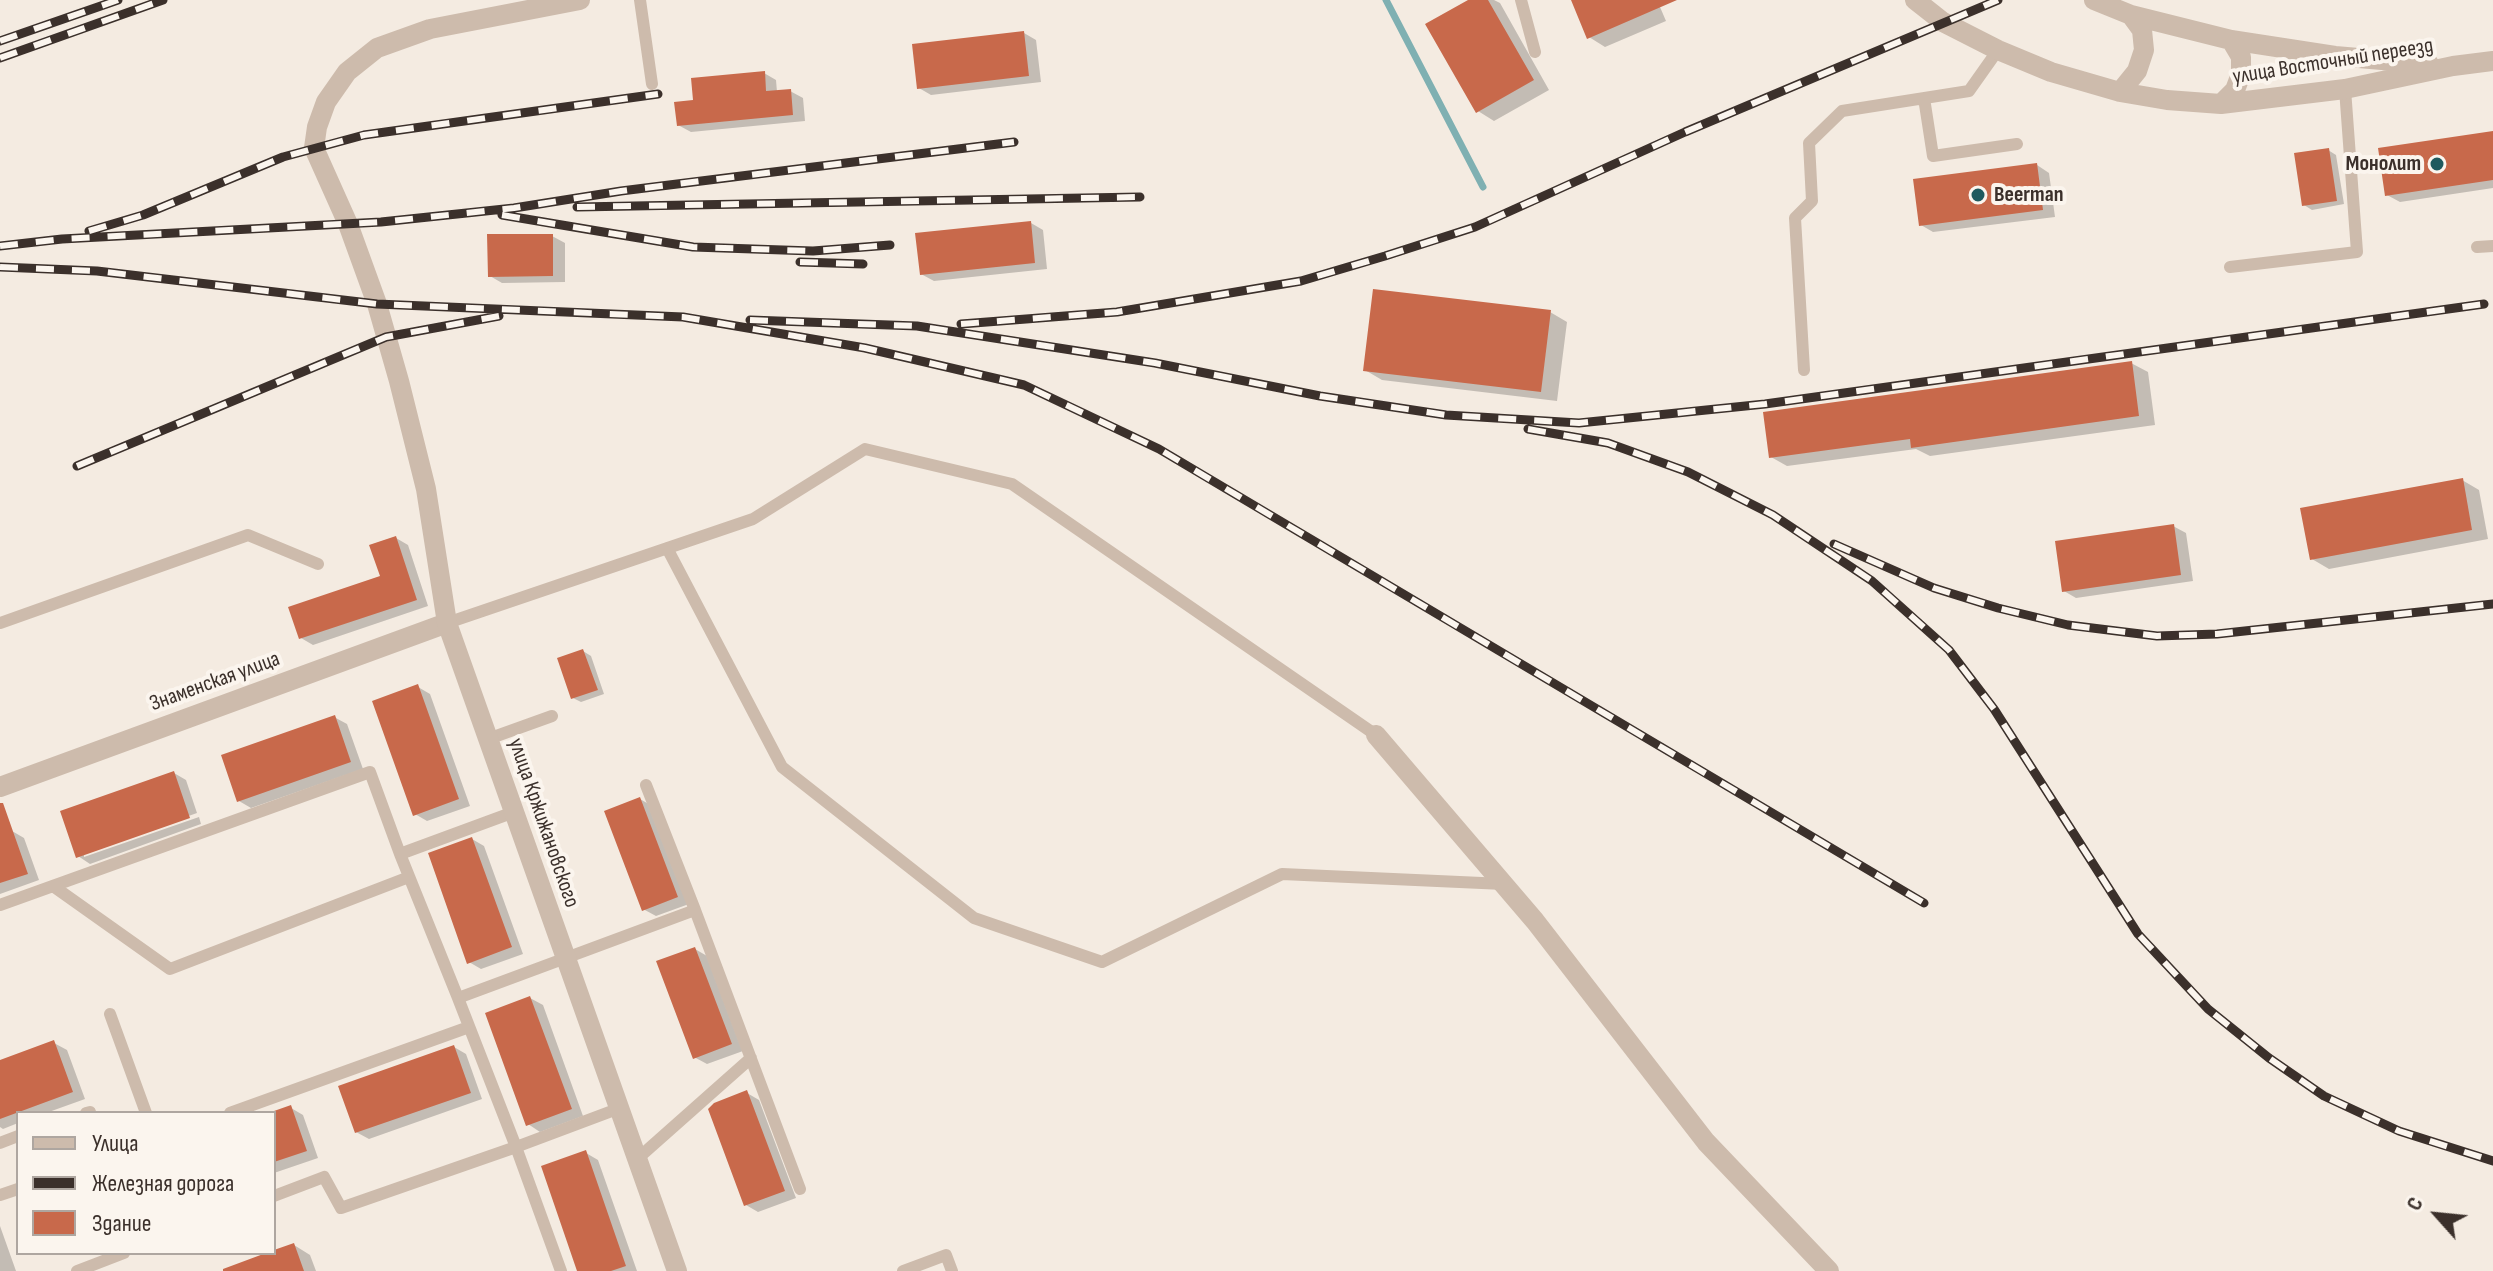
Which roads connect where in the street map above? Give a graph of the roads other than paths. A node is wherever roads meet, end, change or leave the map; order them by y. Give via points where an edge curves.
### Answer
1 (580, 0) edge
2 (640, 0) edge
3 (1521, 0) edge
4 (1915, 0) edge
5 (2094, 0) edge
6 (2131, 15) junction
7 (2231, 40) junction
8 (1998, 50) junction
9 (1535, 52) dead end
10 (2493, 61) edge
11 (2453, 66) junction
12 (652, 84) dead end
13 (2345, 89) junction
14 (2120, 92) junction
15 (1924, 98) junction
16 (2221, 104) junction
17 (2017, 144) dead end
18 (2493, 246) edge
19 (2477, 247) dead end
20 (2230, 267) dead end
21 (1804, 370) dead end
22 (667, 548) junction
23 (318, 564) dead end
24 (0, 623) edge
25 (447, 623) junction
26 (552, 716) dead end
27 (1376, 735) joint
28 (488, 739) junction
29 (646, 785) dead end
30 (0, 787) edge
31 (514, 812) junction
32 (400, 854) junction
33 (409, 877) junction
34 (1504, 885) junction
35 (53, 886) junction
36 (0, 905) edge
37 (695, 910) junction
38 (565, 958) junction
39 (458, 998) junction
40 (110, 1014) dead end
41 (469, 1027) junction
42 (751, 1058) junction
43 (620, 1108) junction
44 (145, 1111) edge
45 (236, 1111) edge
46 (516, 1147) junction
47 (636, 1160) junction
48 (800, 1189) dead end
49 (276, 1195) edge
50 (119, 1255) edge
51 (77, 1271) edge
52 (561, 1271) edge
53 (677, 1271) edge
54 (903, 1271) edge
55 (952, 1271) edge
56 (1829, 1271) edge

1 - 25 street, улица Кржижановского via 430,29 377,48 347,72 326,102 317,127 314,148 348,224 399,381 426,489
2 - 12 lane
3 - 9 lane
4 - 8 street, улица Восточный переезд via 1943,22
5 - 6 street
6 - 7 street
6 - 14 street via 2142,30 2144,50 2137,71
7 - 11 street
7 - 16 street via 2241,57 2241,74
8 - 14 street, улица Восточный переезд
8 - 15 lane via 1969,91
10 - 11 street, улица Восточный переезд
11 - 13 street, улица Восточный переезд
13 - 16 street, улица Восточный переезд
13 - 20 lane via 2357,252
14 - 16 street, улица Восточный переезд
15 - 17 lane via 1933,156
15 - 21 lane via 1842,111 1809,143 1812,201 1795,218
18 - 19 lane
22 - 25 lane
22 - 27 lane via 753,519 865,449 1012,484
22 - 34 lane via 782,767 974,918 1102,962 1282,874
23 - 24 lane via 248,535
25 - 28 street, улица Кржижановского
25 - 30 street, Знаменская улица
26 - 28 lane
27 - 34 street
28 - 31 street, улица Кржижановского
29 - 37 lane
31 - 32 lane
31 - 38 street, улица Кржижановского
32 - 33 lane
32 - 35 lane via 370,772
33 - 35 lane via 170,969
33 - 39 lane
34 - 56 street via 1706,1142
35 - 36 lane
37 - 38 lane
37 - 42 lane
38 - 39 lane
38 - 43 street, улица Кржижановского
39 - 41 lane
40 - 44 lane
41 - 45 lane
41 - 46 lane
42 - 47 lane
42 - 48 lane
43 - 46 lane
43 - 47 street, улица Кржижановского
46 - 49 lane via 341,1208 324,1177
46 - 52 lane
47 - 53 street, улица Кржижановского
50 - 51 lane
54 - 55 lane via 946,1255

